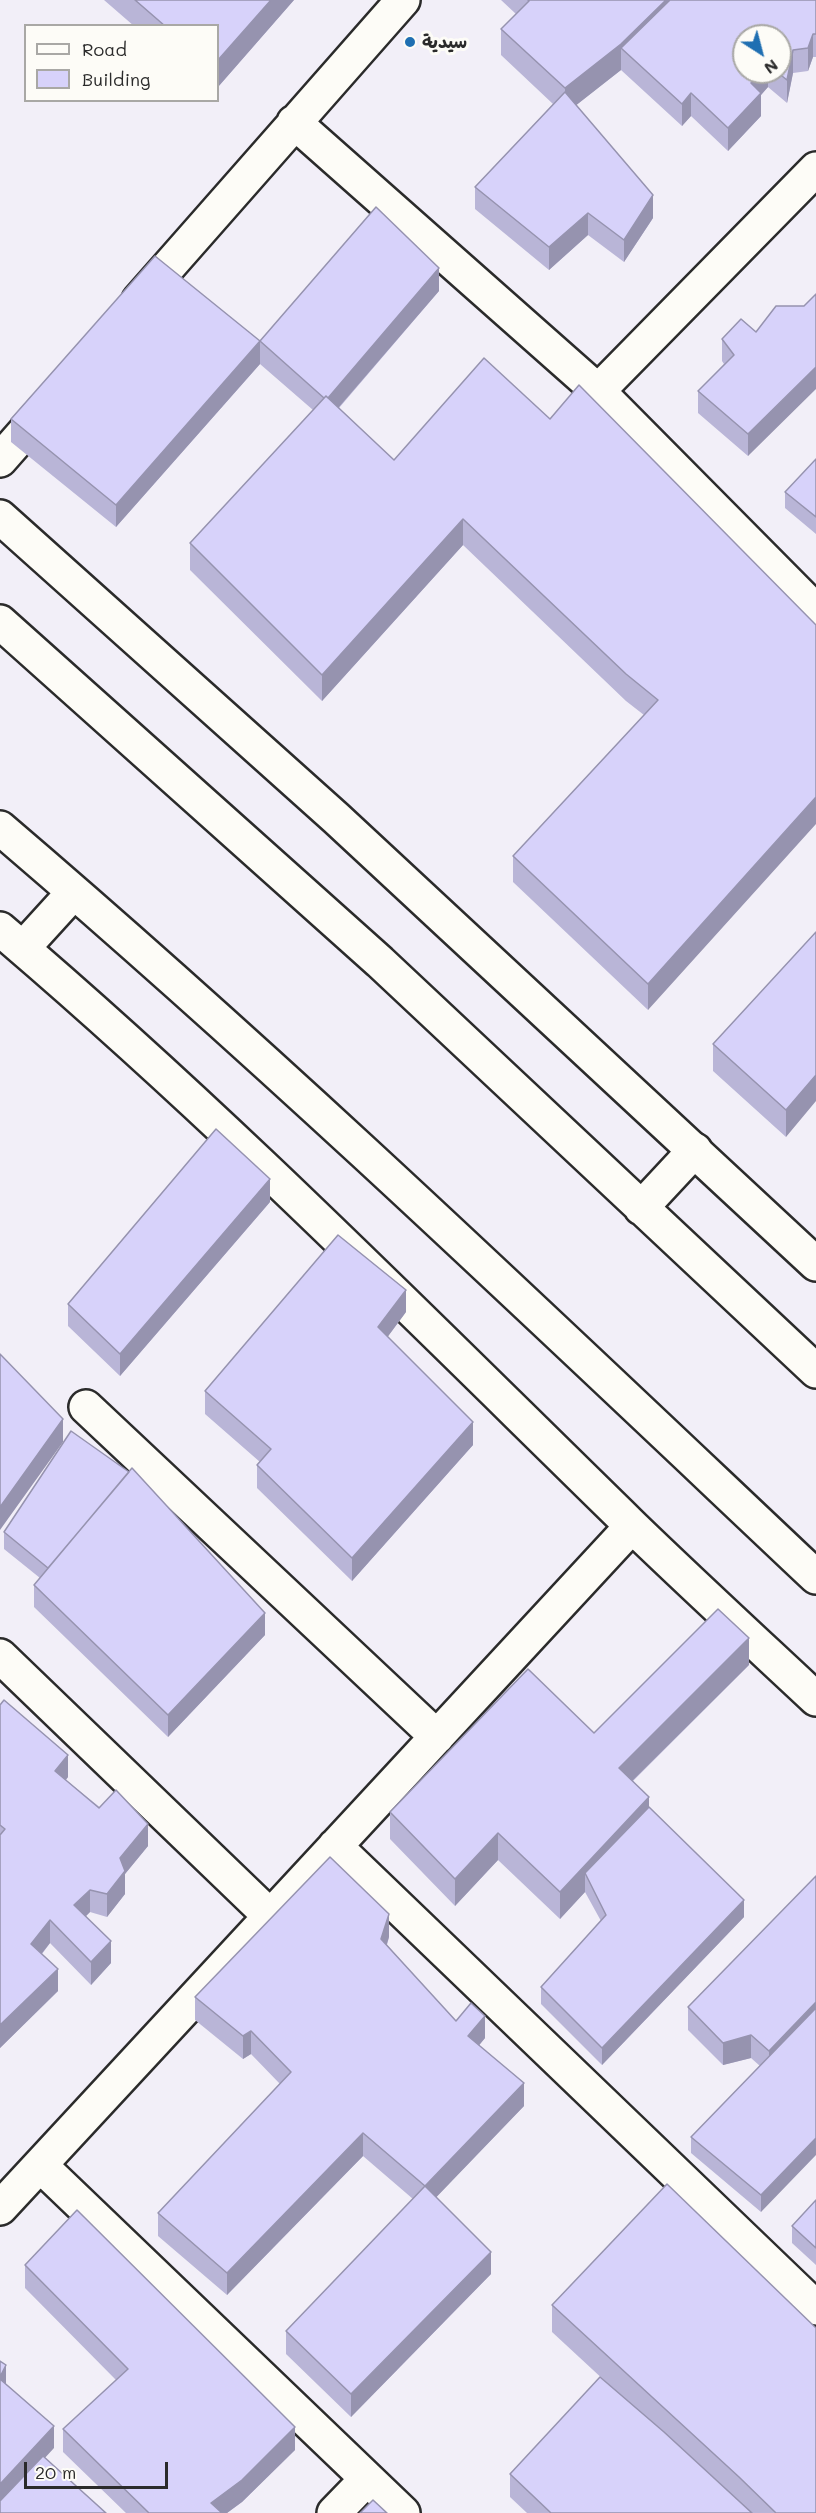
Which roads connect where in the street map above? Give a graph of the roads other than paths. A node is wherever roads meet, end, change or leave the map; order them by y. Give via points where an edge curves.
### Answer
1 (403, 0) edge
2 (294, 123) junction
3 (816, 169) edge
4 (116, 327) edge
5 (62, 389) edge
6 (598, 391) junction
7 (0, 460) edge
8 (0, 517) edge
9 (816, 610) edge
10 (0, 621) edge
11 (0, 828) edge
12 (74, 891) junction
13 (12, 939) edge
14 (695, 1150) junction
15 (641, 1208) junction
16 (816, 1264) edge
17 (816, 1371) edge
18 (86, 1407) dead end
19 (632, 1526) junction
20 (816, 1577) edge
21 (0, 1656) edge
22 (816, 1699) edge
23 (437, 1737) junction
24 (335, 1846) junction
25 (270, 1916) junction
26 (40, 2165) junction
27 (0, 2208) edge
28 (816, 2308) edge
29 (366, 2480) junction
30 (334, 2513) edge
31 (403, 2513) edge

1 - 2 street
2 - 4 street
2 - 6 street
3 - 6 street
5 - 7 street
6 - 9 street
8 - 14 street via 354,834
10 - 15 street via 380,962
11 - 12 street
12 - 13 street
12 - 20 street via 375,1162
13 - 19 street via 332,1233
14 - 15 street
14 - 16 street
15 - 17 street
18 - 23 street
19 - 22 street
19 - 23 street
21 - 25 street
23 - 24 street
24 - 25 street
24 - 28 street
25 - 26 street
26 - 27 street
26 - 29 street
29 - 30 street
29 - 31 street

